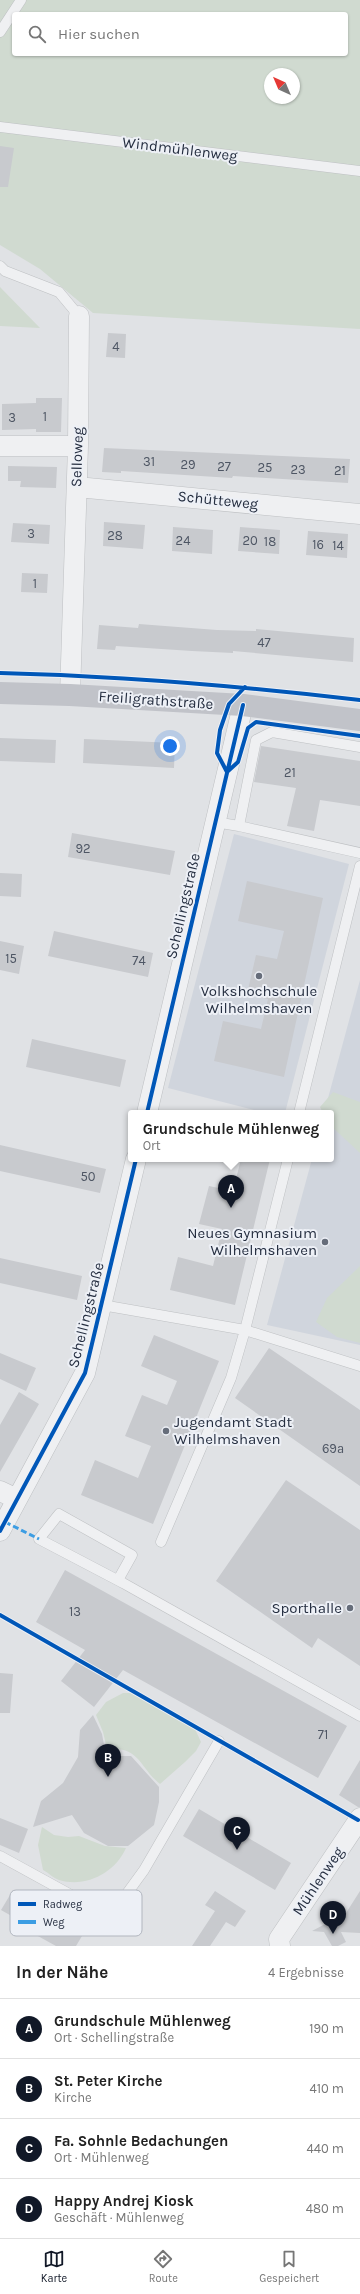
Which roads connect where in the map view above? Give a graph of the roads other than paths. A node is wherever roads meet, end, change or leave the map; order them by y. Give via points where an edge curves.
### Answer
1 (20, 0) edge
2 (12, 12) edge
3 (12, 13) edge
4 (0, 32) edge
5 (0, 127) edge
6 (360, 171) edge
7 (0, 266) edge
8 (79, 316) joint
9 (0, 446) edge
10 (78, 446) junction
11 (77, 486) junction
12 (360, 514) edge
13 (0, 693) edge
14 (70, 695) junction
15 (243, 705) junction
16 (360, 720) edge
17 (360, 747) edge
18 (215, 822) junction
19 (239, 826) junction
20 (360, 853) edge
21 (360, 866) edge
22 (148, 1110) edge
23 (300, 1110) edge
24 (135, 1162) edge
25 (287, 1162) edge
26 (102, 1305) junction
27 (245, 1330) junction
28 (360, 1366) edge
29 (9, 1495) edge
30 (0, 1531) edge
31 (161, 1542) dead end
32 (123, 1583) junction
33 (360, 1716) edge
34 (219, 1741) dead end
35 (360, 1818) edge
36 (0, 1856) edge
37 (62, 1890) edge
38 (129, 1890) edge
39 (280, 1946) edge

1 - 2 lane
3 - 4 lane
5 - 6 lane, Windmühlenweg
7 - 8 lane, Selloweg via 5,271 59,292
8 - 10 street, Selloweg
9 - 10 street
10 - 11 street, Selloweg
11 - 12 street, Schütteweg
11 - 14 street, Selloweg
13 - 14 street, Freiligrathstraße
14 - 15 street, Freiligrathstraße
15 - 16 street, Freiligrathstraße
15 - 18 street, Schellingstraße
17 - 19 lane via 272,732 256,740
18 - 19 lane
18 - 22 street, Schellingstraße
19 - 20 lane
21 - 23 lane
24 - 26 street, Schellingstraße
25 - 27 lane
26 - 27 lane
26 - 29 street, Schellingstraße via 85,1373
27 - 28 lane
27 - 31 lane via 231,1378
29 - 30 street, Schellingstraße
32 - 32 lane via 118,1580 132,1555 59,1514 39,1539
32 - 33 lane
34 - 38 lane via 144,1870
35 - 39 street, Mühlenweg via 279,1939
36 - 37 lane

